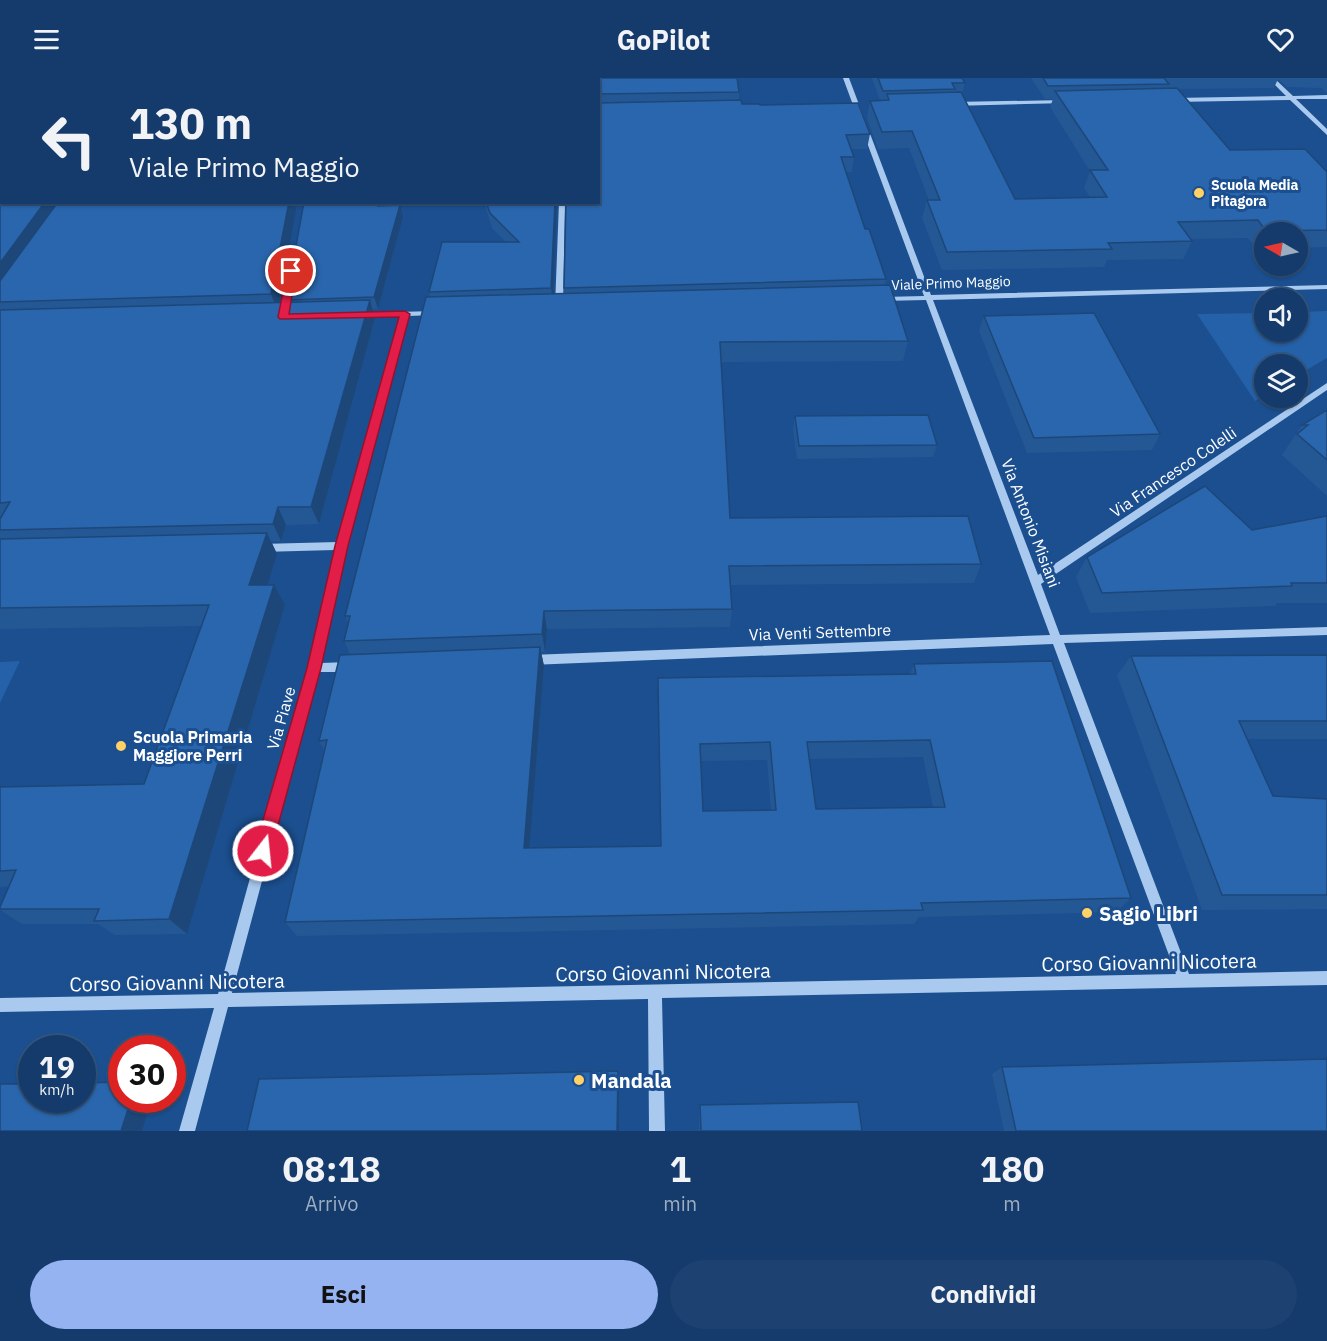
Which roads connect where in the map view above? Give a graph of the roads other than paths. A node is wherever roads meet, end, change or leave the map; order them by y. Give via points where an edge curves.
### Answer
1 (846, 78) edge
2 (1271, 78) edge
3 (1327, 97) edge
4 (1291, 98) junction
5 (1161, 100) edge
6 (1078, 102) edge
7 (949, 104) edge
8 (845, 106) edge
9 (857, 106) junction
10 (868, 106) dead end
11 (1327, 133) edge
12 (562, 204) edge
13 (291, 271) edge
14 (1327, 287) edge
15 (929, 297) junction
16 (869, 299) edge
17 (559, 309) junction
18 (570, 309) edge
19 (547, 310) edge
20 (440, 313) edge
21 (405, 314) junction
22 (350, 315) edge
23 (271, 317) edge
24 (283, 317) junction
25 (294, 317) edge
26 (1327, 386) edge
27 (341, 546) junction
28 (250, 548) edge
29 (1036, 582) junction
30 (1327, 631) edge
31 (1057, 639) junction
32 (518, 660) edge
33 (362, 666) edge
34 (314, 668) junction
35 (1327, 978) edge
36 (1185, 981) junction
37 (655, 992) junction
38 (221, 1000) junction
39 (0, 1005) edge
40 (187, 1131) edge
41 (657, 1131) edge

1 - 9 street, Via Antonio Misiani
2 - 4 street
3 - 4 street
4 - 5 street
4 - 11 street
6 - 7 street
8 - 9 street
9 - 10 street
9 - 15 street, Via Antonio Misiani
12 - 17 street
13 - 24 street
14 - 15 street, Viale Primo Maggio
15 - 16 street, Viale Primo Maggio
15 - 29 street, Via Antonio Misiani
17 - 18 street
17 - 19 street
20 - 21 street
21 - 22 street
21 - 27 street, Via Piave
23 - 24 street
24 - 25 street
26 - 29 street, Via Francesco Colelli
27 - 28 street
27 - 34 street, Via Piave
29 - 31 street, Via Antonio Misiani
30 - 31 street, Via Venti Settembre
31 - 32 street, Via Venti Settembre
31 - 36 street, Via Antonio Misiani
33 - 34 street
34 - 38 street, Via Piave
35 - 36 street, Corso Giovanni Nicotera
36 - 37 street, Corso Giovanni Nicotera
37 - 38 street, Corso Giovanni Nicotera
37 - 41 street
38 - 39 street, Corso Giovanni Nicotera
38 - 40 street, Via Piave

